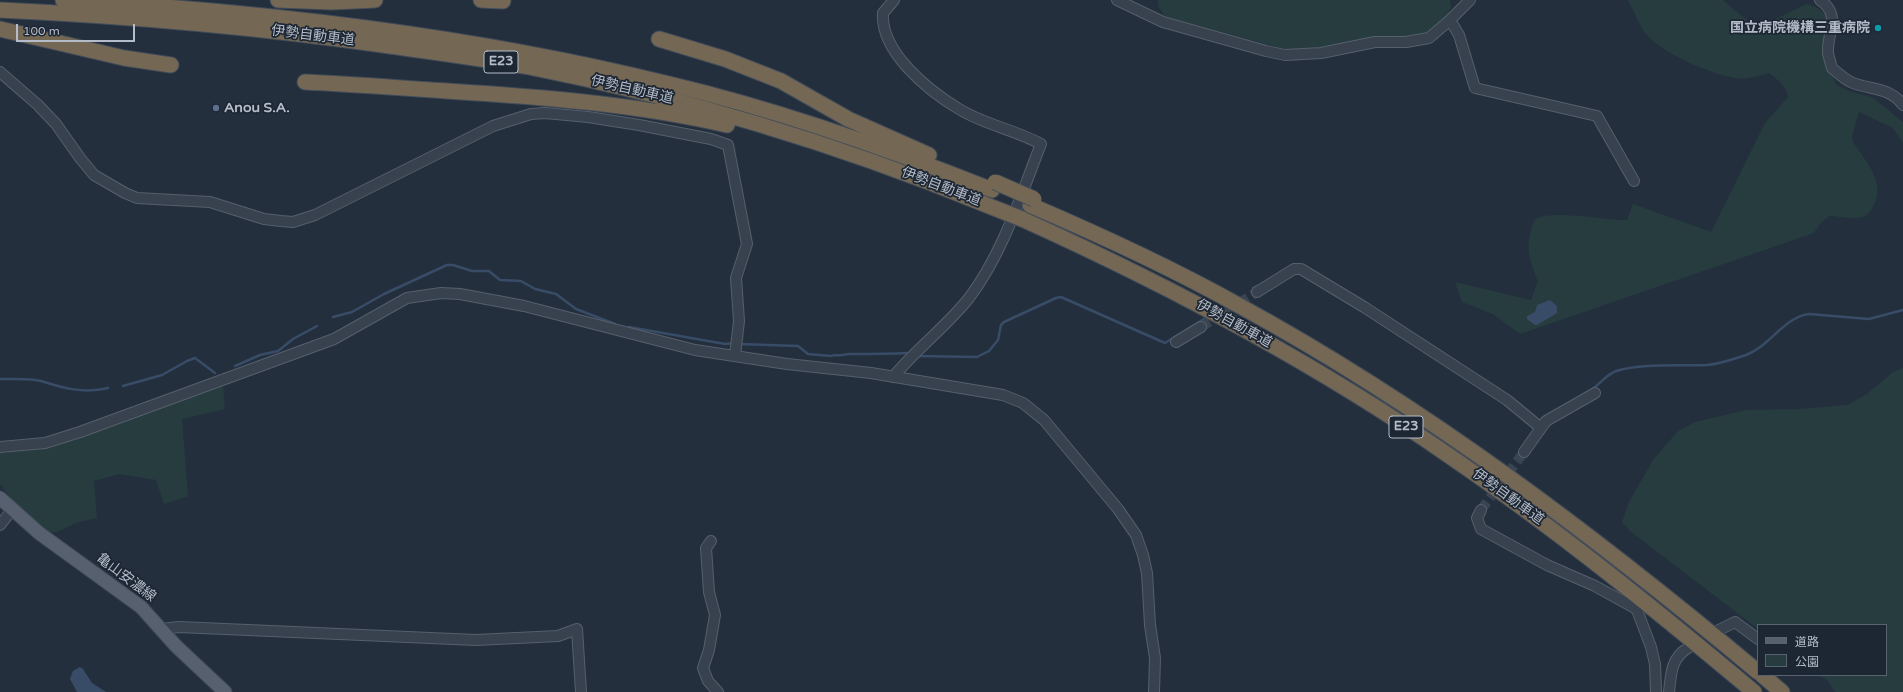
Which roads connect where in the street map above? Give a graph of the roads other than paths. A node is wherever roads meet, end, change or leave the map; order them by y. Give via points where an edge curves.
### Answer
1 (63, 0) edge
2 (278, 0) edge
3 (375, 0) edge
4 (482, 0) edge
5 (894, 0) edge
6 (1117, 0) edge
7 (1470, 0) edge
8 (1820, 0) edge
9 (503, 1) dead end
10 (0, 10) edge
11 (1450, 20) junction
12 (0, 29) edge
13 (659, 39) dead end
14 (172, 65) dead end
15 (0, 72) edge
16 (305, 82) dead end
17 (1903, 105) edge
18 (838, 150) junction
19 (1634, 180) dead end
20 (994, 186) junction
21 (1257, 292) tunnel mouth
22 (1201, 327) tunnel mouth
23 (1176, 342) dead end
24 (736, 352) junction
25 (893, 377) junction
26 (1595, 393) dead end
27 (1541, 428) junction
28 (0, 447) edge
29 (1524, 452) tunnel mouth
30 (0, 498) edge
31 (12, 510) junction
32 (1481, 510) tunnel mouth
33 (0, 525) edge
34 (711, 541) dead end
35 (161, 629) junction
36 (1719, 630) dead end
37 (1757, 638) edge
38 (1688, 648) dead end
39 (1757, 671) edge
40 (1763, 676) edge
41 (226, 692) edge
42 (581, 692) edge
43 (718, 692) edge
44 (1154, 692) edge
45 (1656, 692) edge
46 (1669, 692) edge
47 (1754, 692) edge
48 (1782, 692) edge

1 - 20 highway, 伊勢自動車道 / E23 via 324,22 531,53 734,101 817,126
2 - 3 highway
4 - 9 highway
5 - 25 street via 884,13 884,31 914,75 959,109 1040,144 998,250 987,271 962,306 914,352
6 - 11 street via 1163,22 1266,52 1285,55 1321,54 1375,42 1424,39 1436,33
7 - 11 street
8 - 17 street via 1833,14 1828,53 1832,68 1853,83 1883,90 1898,98
10 - 18 highway, 伊勢自動車道 / E23 via 244,27 463,56 528,67 667,98
11 - 19 street via 1458,35 1475,88 1597,116
12 - 14 highway via 124,58
13 - 20 highway via 725,59 781,81 848,119
15 - 24 street via 38,104 94,175 125,193 137,198 210,202 281,222 293,222 315,216 493,126 531,114 588,117 639,125 711,139 728,145 747,244 736,278 739,321
16 - 18 highway via 522,96 642,108
18 - 47 highway, 伊勢自動車道 / E23, bridge via 922,179 1092,250 1223,317 1312,368 1447,454 1545,524 1613,576
20 - 39 highway, 伊勢自動車道 / E23 via 1094,232 1239,305 1438,427 1566,519
21 - 27 street via 1294,269 1301,269 1506,400
22 - 23 street
24 - 25 street
24 - 28 street via 672,344 524,306 460,294 425,294 407,298 334,339 109,422 45,443
25 - 44 street via 992,392 1023,403 1044,420 1118,509 1140,542 1147,573 1155,658
26 - 27 street via 1551,418
27 - 29 street
30 - 31 main road, 亀山安濃線
31 - 33 street
31 - 35 main road, 亀山安濃線 via 39,533 132,600
32 - 45 street via 1477,518 1481,529 1547,565 1624,600 1637,610 1651,647
34 - 43 street via 706,548 709,592 715,615 709,650 702,668 708,681
35 - 41 main road, 亀山安濃線
35 - 42 street via 179,627 476,640 558,636 577,629
36 - 37 street via 1735,622
38 - 46 street via 1681,652 1673,663
40 - 48 highway

